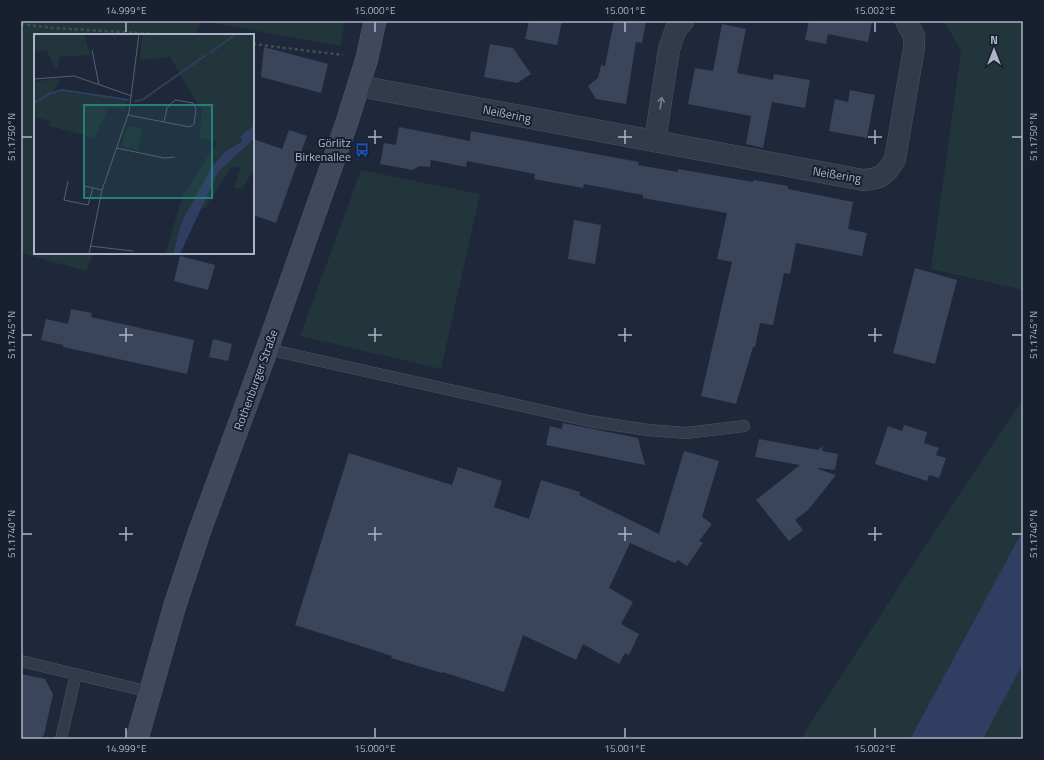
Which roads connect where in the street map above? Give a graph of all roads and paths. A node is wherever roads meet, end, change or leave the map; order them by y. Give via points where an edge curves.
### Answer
1 (375, 21) edge
2 (683, 21) edge
3 (906, 21) edge
4 (21, 24) edge
5 (156, 34) edge
6 (254, 44) edge
7 (367, 58) junction
8 (359, 86) junction
9 (655, 141) junction
10 (267, 350) junction
11 (744, 426) dead end
12 (21, 661) edge
13 (76, 674) junction
14 (150, 692) junction
15 (61, 739) edge
16 (137, 739) edge

1 - 7 street, Rothenburger Straße
9 -> 2 street via 669,49 676,29
3 - 9 street, Neißering via 914,36 914,48 895,159 888,171 876,179 863,180
4 - 5 path
6 - 7 path
7 - 8 street, Rothenburger Straße
8 - 9 street, Neißering
8 - 10 street, Rothenburger Straße
10 - 11 lane via 634,428 686,433
10 - 14 street, Rothenburger Straße via 200,530
12 - 13 lane
13 - 14 lane
13 - 15 lane
14 - 16 street, Rothenburger Straße

